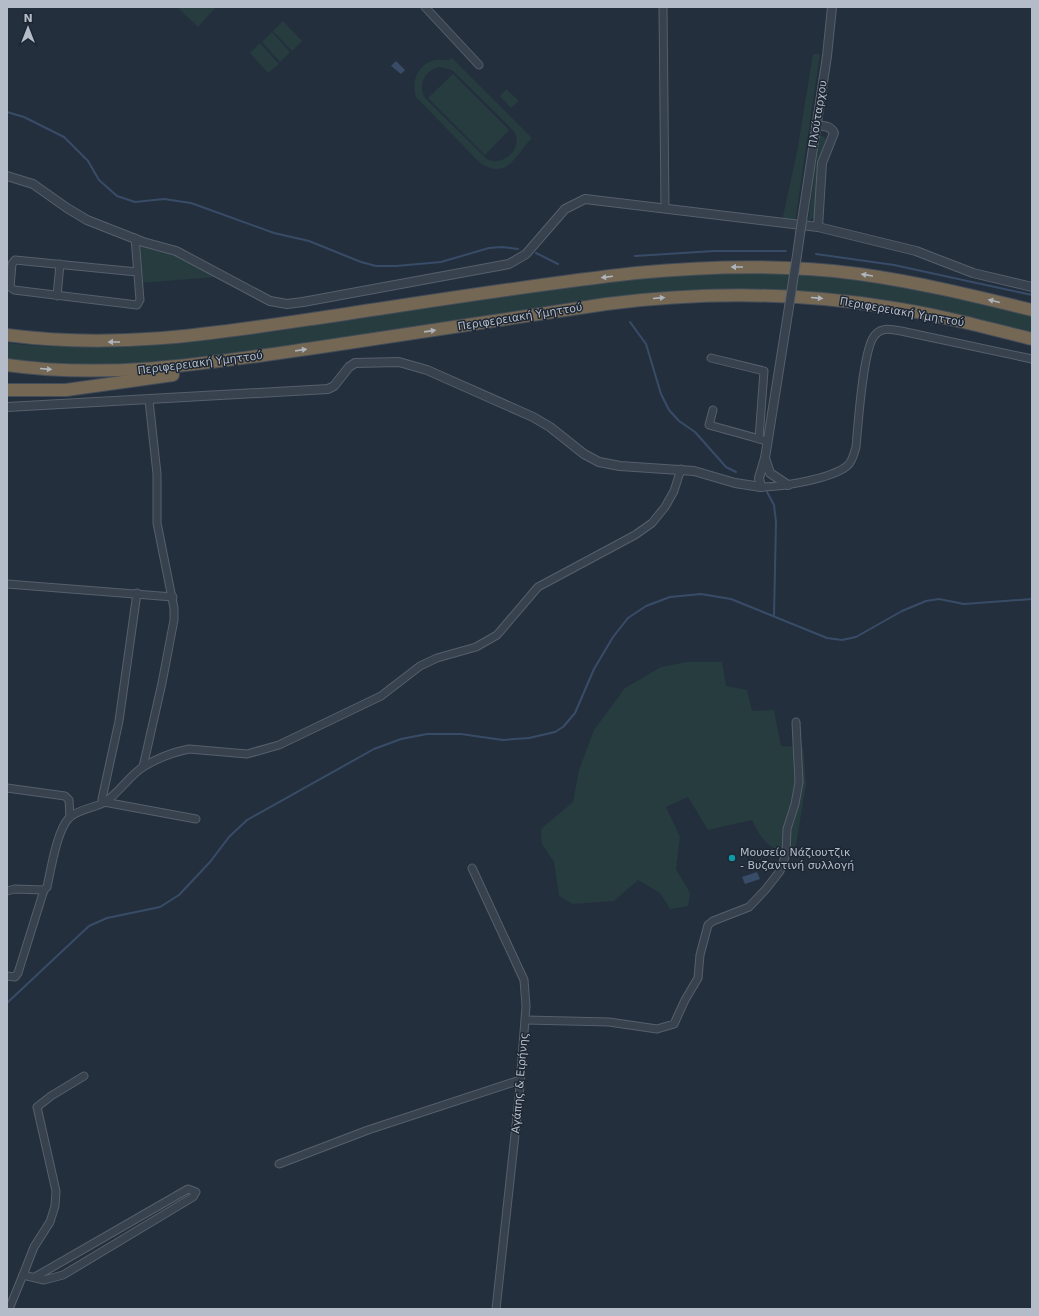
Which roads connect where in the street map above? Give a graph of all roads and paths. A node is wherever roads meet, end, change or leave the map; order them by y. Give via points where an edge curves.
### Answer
1 (424, 7) edge
2 (663, 7) edge
3 (832, 7) edge
4 (479, 65) dead end
5 (816, 125) junction
6 (7, 176) edge
7 (665, 208) junction
8 (818, 227) junction
9 (135, 238) junction
10 (60, 264) junction
11 (138, 272) junction
12 (1032, 287) edge
13 (58, 296) junction
14 (1032, 310) edge
15 (7, 330) edge
16 (7, 335) edge
17 (41, 339) junction
18 (1032, 339) edge
19 (263, 356) junction
20 (711, 358) dead end
21 (1032, 359) edge
22 (7, 365) edge
23 (7, 390) edge
24 (149, 400) junction
25 (7, 407) edge
26 (713, 410) dead end
27 (763, 440) junction
28 (681, 469) junction
29 (764, 470) junction
30 (741, 485) junction
31 (788, 485) junction
32 (761, 487) junction
33 (7, 584) edge
34 (137, 593) junction
35 (173, 597) junction
36 (796, 722) dead end
37 (143, 767) junction
38 (7, 788) edge
39 (104, 802) junction
40 (70, 817) junction
41 (196, 819) dead end
42 (472, 868) dead end
43 (44, 890) junction
44 (7, 891) edge
45 (7, 976) edge
46 (526, 1020) junction
47 (84, 1076) dead end
48 (520, 1080) junction
49 (279, 1164) dead end
50 (23, 1275) junction
51 (35, 1277) junction
52 (9, 1309) edge
53 (496, 1309) edge

1 - 4 street
2 - 7 street
3 - 5 street, Πλούταρχου
5 - 8 street via 827,126 834,134 822,163
5 - 27 street, Πλούταρχου, bridge via 789,307
6 - 9 street via 33,184 81,216
7 - 8 street
7 - 9 street via 585,199 565,209 526,254 510,264 291,303 270,301 176,251
8 - 12 street via 916,251 972,273
9 - 11 street
10 - 11 street
10 - 13 street
10 - 13 street via 15,260 12,264 10,285 14,290
11 - 13 street via 140,300 136,305
14 -> 17 highway via 859,274 778,267 732,267 650,272 565,282 197,336 118,342
15 - 17 highway via 24,332
16 - 17 highway
19 -> 18 highway, Περιφερειακή Υμηττού via 606,304 718,295 796,297 859,303 936,316
22 -> 19 highway, Περιφερειακή Υμηττού via 74,371 127,371
19 - 23 highway via 223,366 88,388
20 - 27 street via 764,371
21 - 31 street via 901,330 881,330 873,336 868,352 856,447 852,460 841,470
24 - 25 street
24 - 28 street via 328,389 334,386 355,363 399,362 427,370 533,417 599,462 620,466
24 - 35 street via 156,474 157,523
26 - 27 street via 709,425
27 - 29 street, Πλούταρχου
28 - 30 street
28 - 37 street via 666,507 652,522 629,538 538,587 497,635 476,648 437,658 420,666 381,696 279,745 247,754 181,750
29 - 30 street
29 - 31 street
29 - 32 street via 759,478
30 - 32 street
31 - 32 street
33 - 34 street
34 - 35 street
34 - 39 street via 125,685 102,799
35 - 37 street via 174,620
36 - 46 street via 798,782 788,829 786,854 780,871 749,907 708,925 700,955 698,978 674,1024 657,1029 609,1022
37 - 39 street via 116,794
38 - 40 street via 65,796 69,800
39 - 40 street
39 - 41 street
40 - 43 street via 59,839 47,887
42 - 46 street, Αγάπης & Ειρήνης via 524,980
43 - 44 street
43 - 45 street via 18,973 15,977
46 - 48 street, Αγάπης & Ειρήνης
47 - 50 street via 37,1107 56,1191 55,1206 50,1222 34,1247
48 - 49 street via 368,1130
48 - 53 street, Αγάπης & Ειρήνης
50 - 51 street
50 - 52 street
51 - 51 street via 44,1280 63,1275 193,1197 196,1192 188,1189

